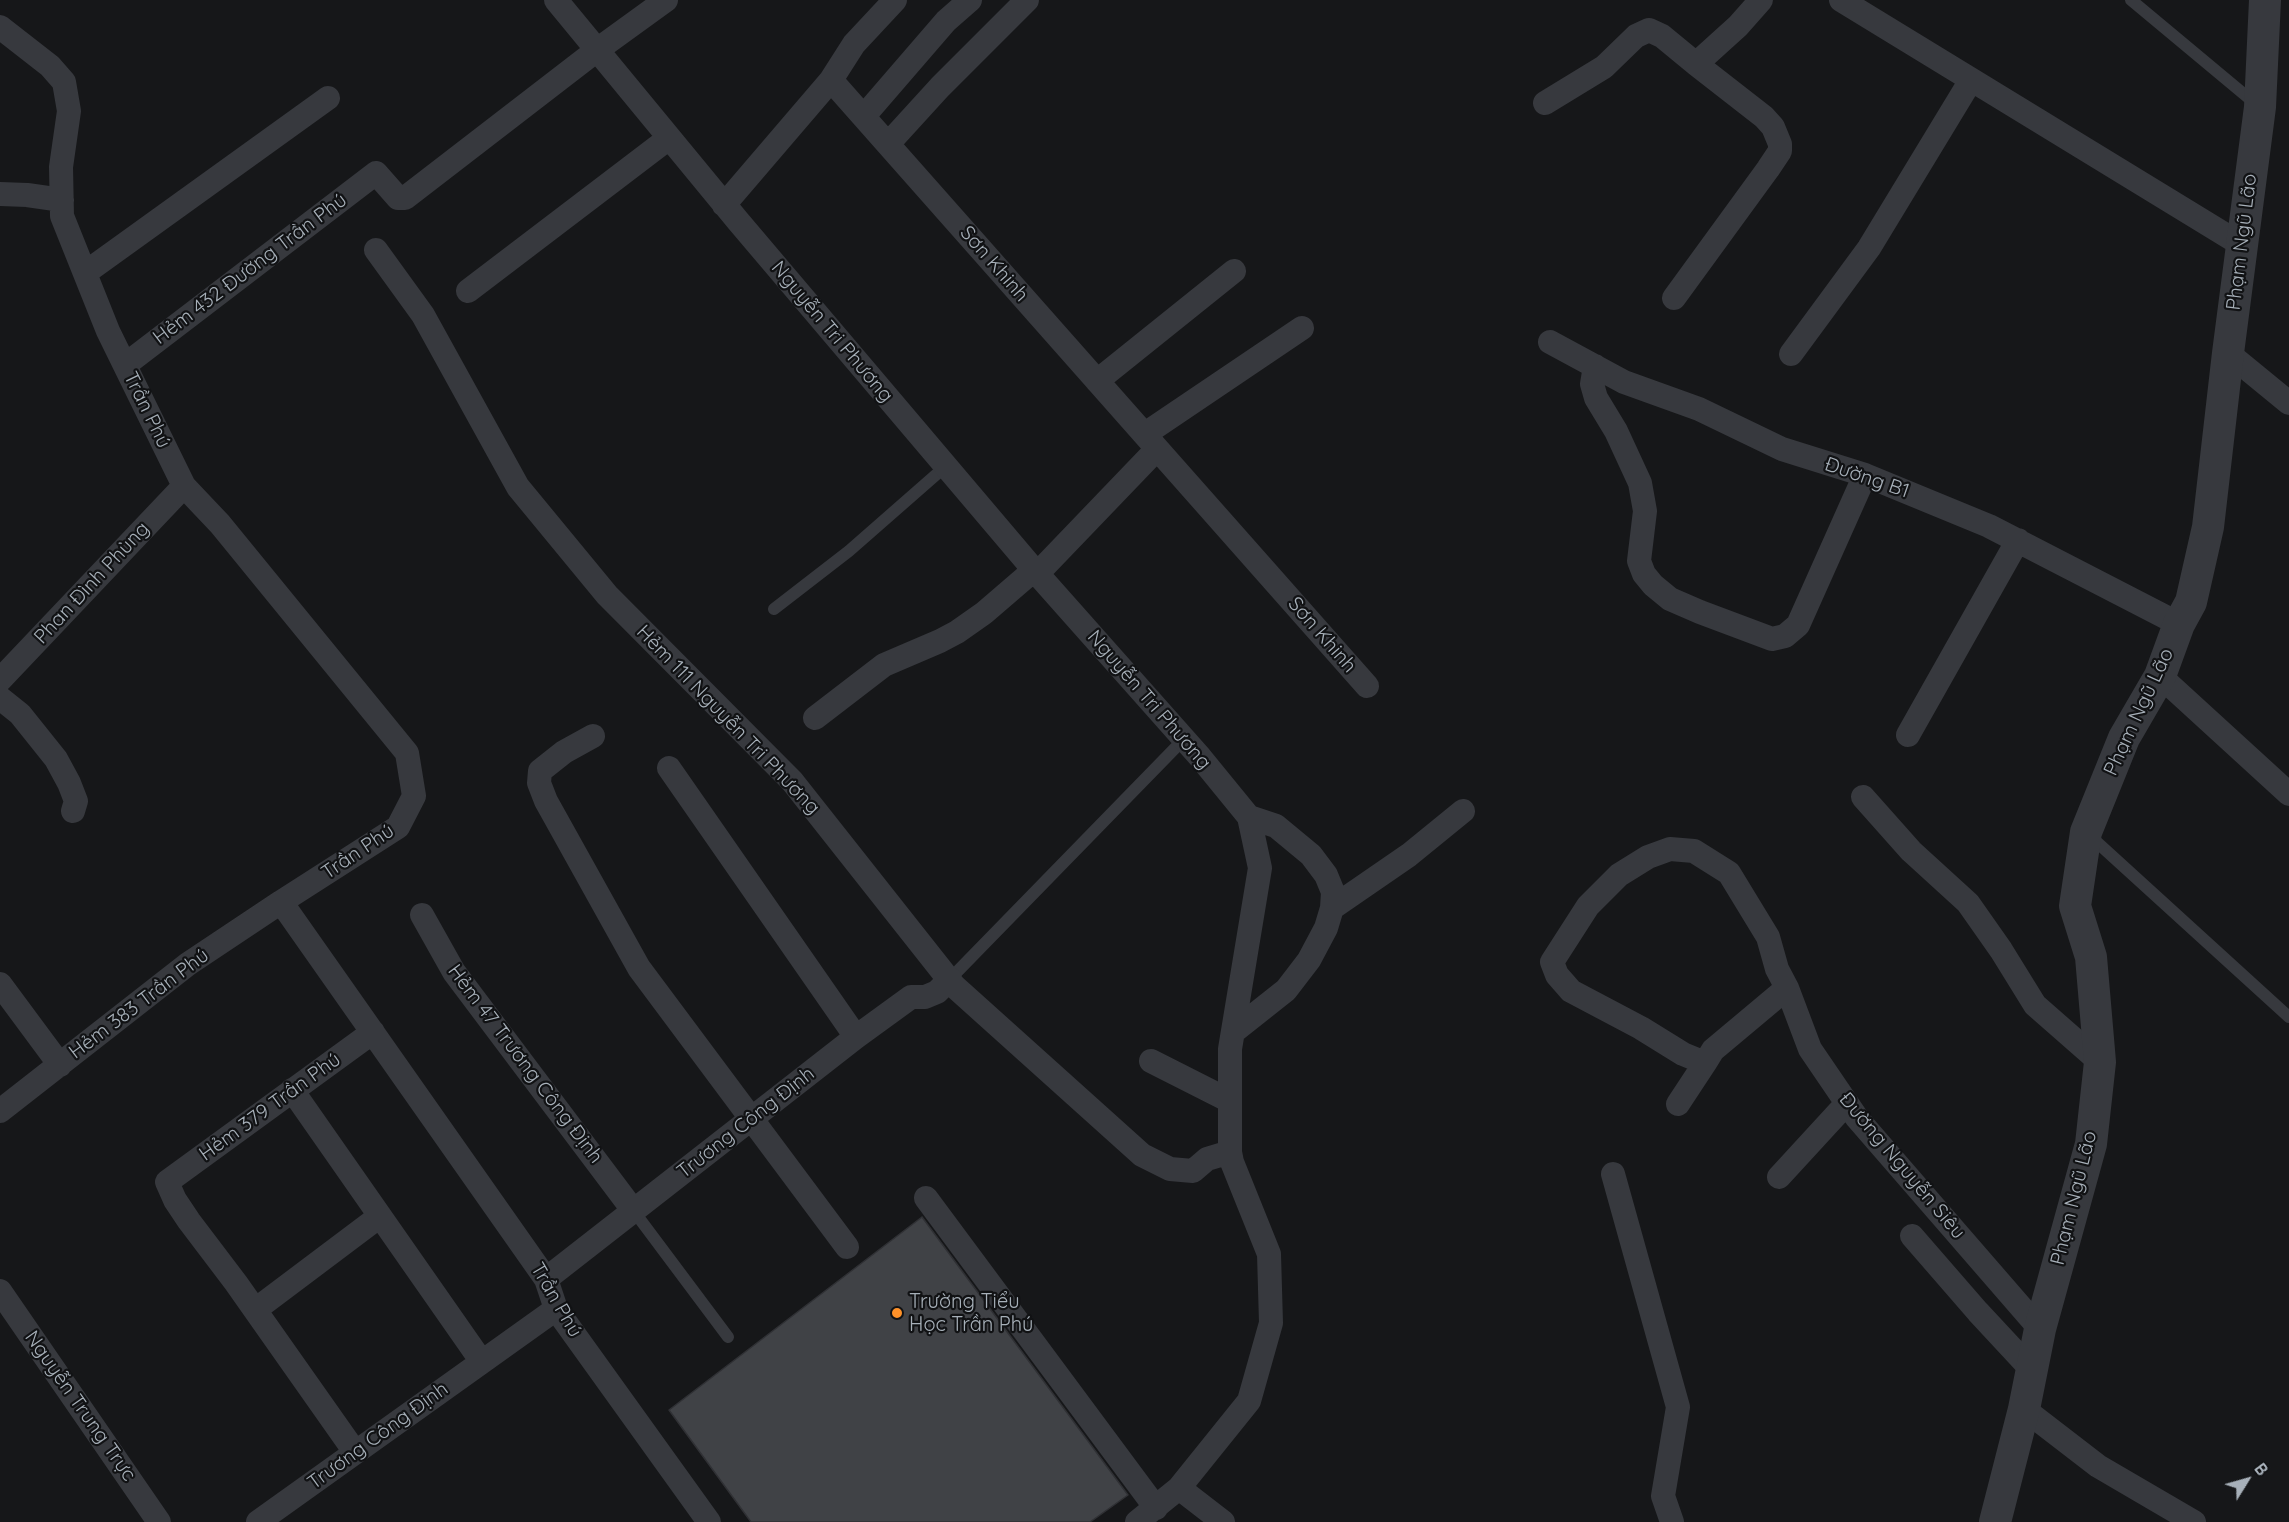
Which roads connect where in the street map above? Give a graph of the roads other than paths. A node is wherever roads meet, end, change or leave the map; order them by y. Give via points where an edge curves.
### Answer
1 (556, 0) edge
2 (666, 0) edge
3 (895, 0) edge
4 (970, 0) edge
5 (1027, 0) edge
6 (1761, 0) edge
7 (1841, 0) edge
8 (2131, 0) edge
9 (2265, 0) edge
10 (0, 27) edge
11 (597, 50) junction
12 (1696, 64) junction
13 (831, 80) junction
14 (1971, 80) junction
15 (328, 98) dead end
16 (1545, 103) dead end
17 (2260, 107) junction
18 (864, 116) junction
19 (669, 138) junction
20 (888, 144) junction
21 (0, 194) edge
22 (62, 200) junction
23 (724, 205) junction
24 (2242, 245) junction
25 (376, 250) dead end
26 (1234, 271) dead end
27 (85, 273) junction
28 (468, 291) dead end
29 (1674, 298) dead end
30 (1302, 328) dead end
31 (1550, 342) dead end
32 (2228, 353) junction
33 (1791, 354) dead end
34 (125, 365) junction
35 (1595, 366) junction
36 (1097, 381) junction
37 (2289, 403) edge
38 (1151, 442) junction
39 (946, 466) junction
40 (1865, 475) junction
41 (184, 486) junction
42 (2018, 540) junction
43 (1035, 572) junction
44 (774, 609) dead end
45 (2179, 624) junction
46 (2160, 676) junction
47 (0, 680) edge
48 (1367, 686) dead end
49 (0, 698) edge
50 (816, 718) dead end
51 (1908, 735) dead end
52 (592, 736) dead end
53 (1184, 739) junction
54 (669, 768) dead end
55 (2289, 794) edge
56 (1863, 797) dead end
57 (73, 811) dead end
58 (1463, 811) dead end
59 (1249, 817) junction
60 (2086, 832) junction
61 (281, 902) junction
62 (1332, 908) junction
63 (422, 915) dead end
64 (950, 979) junction
65 (0, 984) edge
66 (1787, 988) junction
67 (2289, 1017) edge
68 (373, 1032) junction
69 (1233, 1032) junction
70 (856, 1037) junction
71 (1151, 1060) dead end
72 (2100, 1062) junction
73 (1705, 1064) junction
74 (60, 1065) junction
75 (292, 1090) junction
76 (1230, 1101) junction
77 (1847, 1103) junction
78 (1678, 1104) dead end
79 (0, 1111) edge
80 (750, 1120) junction
81 (1230, 1152) junction
82 (1613, 1174) dead end
83 (1779, 1178) dead end
84 (926, 1198) dead end
85 (633, 1210) junction
86 (380, 1216) junction
87 (1912, 1236) dead end
88 (847, 1247) dead end
89 (546, 1278) junction
90 (0, 1291) edge
91 (556, 1309) junction
92 (255, 1310) junction
93 (2040, 1329) junction
94 (728, 1338) dead end
95 (482, 1362) junction
96 (2031, 1369) junction
97 (2024, 1409) junction
98 (355, 1452) junction
99 (1179, 1488) junction
100 (1146, 1515) edge
101 (159, 1522) edge
102 (258, 1522) edge
103 (709, 1522) edge
104 (1222, 1522) edge
105 (1672, 1522) edge
106 (1995, 1522) edge
107 (2194, 1522) edge

1 - 11 street, Nguyễn Tri Phương
2 - 11 street
3 - 13 street via 854,45
4 - 18 street via 946,21
5 - 20 street
6 - 12 street
7 - 14 street
8 - 17 lane
9 - 17 street, Phạm Ngũ Lão
10 - 22 street, Trần Phú via 50,66 64,82 69,111 61,167
11 - 19 street, Nguyễn Tri Phương
11 - 34 street, Hẻm 432 Đường Trần Phú via 405,198 398,198 376,173
12 - 16 street via 1649,30 1636,36 1604,67
12 - 29 street via 1764,117 1780,144 1763,177
13 - 18 street, Sơn Khinh
13 - 23 street
14 - 24 street
14 - 33 street via 1869,248
15 - 27 street
17 - 24 street, Phạm Ngũ Lão
18 - 20 street, Sơn Khinh
19 - 23 street, Nguyễn Tri Phương
19 - 28 street
20 - 36 street, Sơn Khinh
21 - 22 street
22 - 27 street, Trần Phú via 62,216
23 - 39 street, Nguyễn Tri Phương
24 - 32 street, Phạm Ngũ Lão
25 - 64 street, Hẻm 111 Nguyễn Tri Phương via 423,315 519,487 607,595 792,781
26 - 36 street
27 - 34 street, Trần Phú
30 - 38 street
31 - 35 street, Đường B1
32 - 37 street
32 - 45 street, Phạm Ngũ Lão via 2208,527 2191,602
34 - 41 street, Trần Phú
35 - 40 street, Đường B1 via 1624,382 1700,409 1782,448
35 - 40 street via 1592,384 1596,398 1640,483 1645,512 1639,561 1644,574 1670,599 1700,612 1772,639 1785,636 1798,625
36 - 38 street, Sơn Khinh
38 - 43 street
38 - 48 street, Sơn Khinh
39 - 43 street, Nguyễn Tri Phương
39 - 44 lane via 849,551
40 - 42 street, Đường B1
41 - 47 street, Phan Đình Phùng
41 - 61 street, Trần Phú via 220,524 407,753 414,796 398,827
42 - 45 street, Đường B1
42 - 51 street
43 - 50 street via 957,632 884,665
43 - 53 street, Nguyễn Tri Phương
45 - 46 street, Phạm Ngũ Lão
46 - 55 street
46 - 60 street, Phạm Ngũ Lão via 2124,738
49 - 57 street via 20,714 56,759 76,801
52 - 80 street via 540,771 539,783 546,801 639,969
53 - 59 street, Nguyễn Tri Phương
53 - 64 lane
54 - 70 street
56 - 72 street via 1911,851 1968,903 2036,1005
58 - 62 street
59 - 62 street via 1276,826 1311,855 1333,892
59 - 69 street, Nguyễn Tri Phương via 1260,868
60 - 67 lane
60 - 72 street, Phạm Ngũ Lão via 2075,906 2091,957
61 - 68 street, Trần Phú
61 - 74 street, Hẻm 383 Trần Phú via 188,964
62 - 69 street via 1309,960 1286,990
63 - 85 street, Hẻm 47 Trương Công Định via 454,972
64 - 70 street, Trương Công Định via 937,992 911,997
64 - 81 street, Hẻm 111 Nguyễn Tri Phương via 1142,1155 1170,1169 1193,1171 1207,1159
65 - 74 street
66 - 73 street via 1713,1050
66 - 73 street, Đường Nguyễn Siêu via 1768,937 1729,873 1694,851 1670,849 1619,875 1588,906 1552,962 1557,975 1571,991
66 - 77 street, Đường Nguyễn Siêu via 1810,1049
68 - 75 street, Hẻm 379 Trần Phú
68 - 89 street, Trần Phú
69 - 76 street, Nguyễn Tri Phương
70 - 80 street, Trương Công Định
71 - 76 street
72 - 93 street, Phạm Ngũ Lão via 2091,1144
73 - 78 street
74 - 79 street, Hẻm 383 Trần Phú
75 - 86 street
75 - 92 street, Hẻm 379 Trần Phú via 167,1182 189,1221
76 - 81 street, Nguyễn Tri Phương
77 - 83 street
77 - 93 street, Đường Nguyễn Siêu
80 - 85 street, Trương Công Định
80 - 88 street
81 - 99 street, Nguyễn Tri Phương via 1269,1254 1271,1323 1249,1401
82 - 105 street via 1678,1407 1663,1496
84 - 100 street
85 - 89 street, Trương Công Định
85 - 94 lane
86 - 92 street
86 - 95 street
87 - 96 street
89 - 91 street, Trần Phú
90 - 101 street, Nguyễn Trung Trực
91 - 95 street, Trương Công Định
91 - 103 street, Trần Phú
92 - 98 street
93 - 96 street, Phạm Ngũ Lão
95 - 98 street, Trương Công Định
96 - 97 street, Phạm Ngũ Lão
97 - 106 street, Phạm Ngũ Lão
97 - 107 street via 2098,1466
98 - 102 street, Trương Công Định
99 - 100 street, Nguyễn Tri Phương
99 - 104 street

